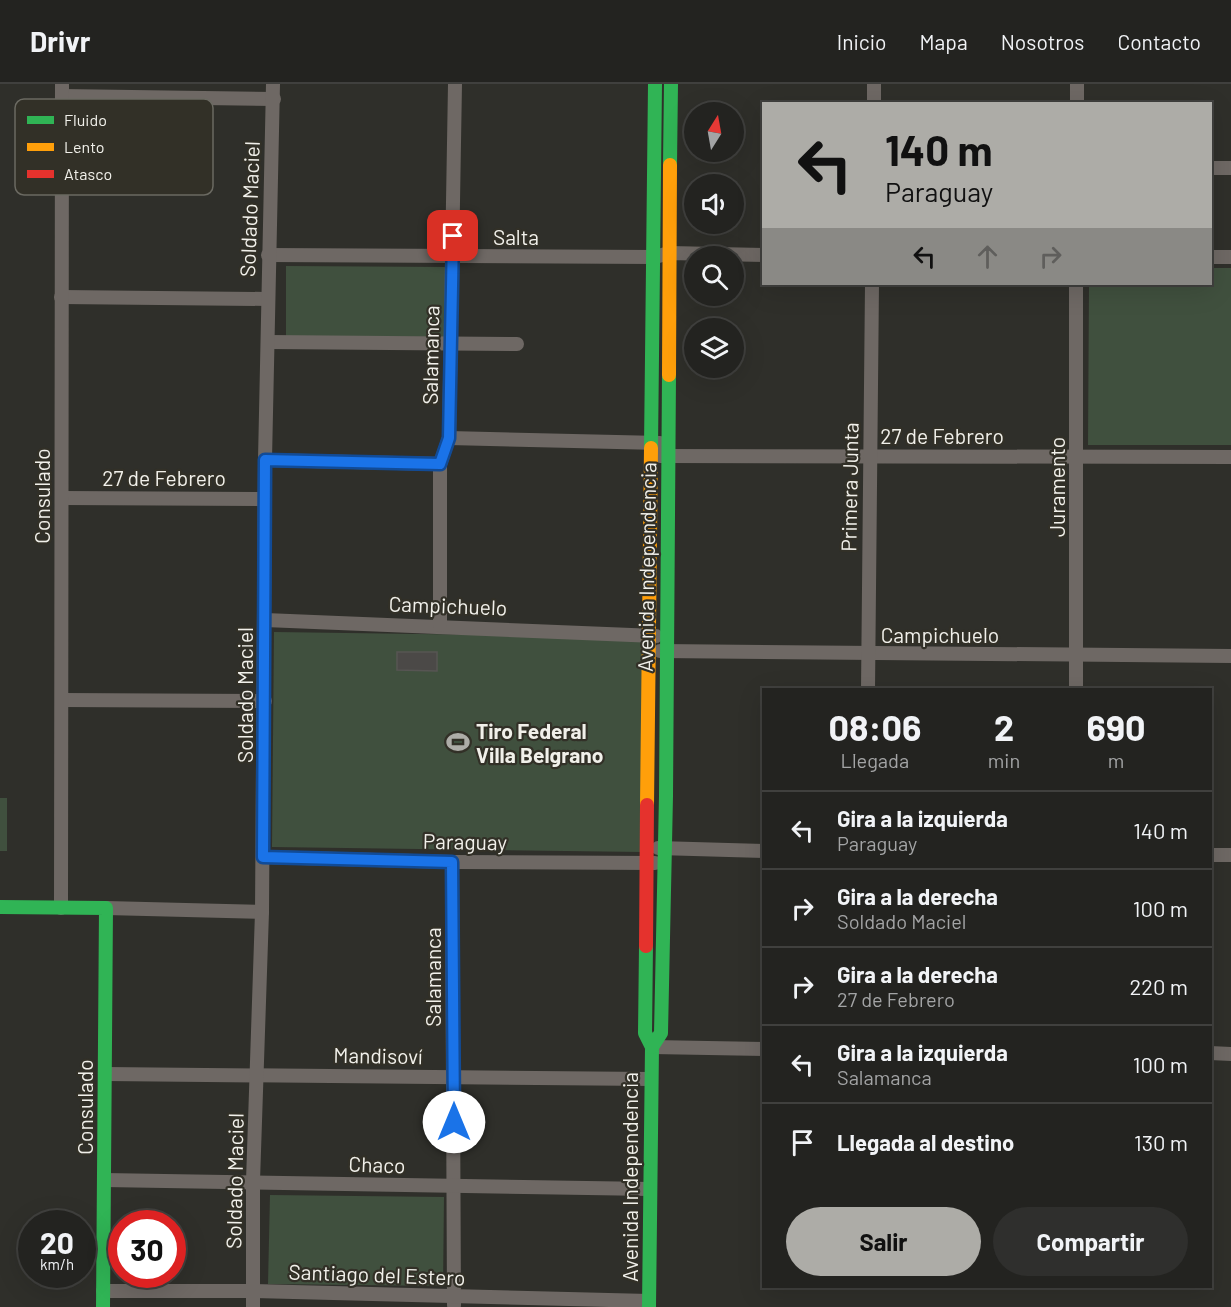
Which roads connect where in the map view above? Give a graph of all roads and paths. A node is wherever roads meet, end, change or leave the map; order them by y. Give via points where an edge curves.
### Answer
1 (273, 84) edge
2 (454, 84) edge
3 (655, 84) edge
4 (671, 84) edge
5 (874, 84) edge
6 (1077, 84) edge
7 (62, 90) edge
8 (274, 99) junction
9 (873, 102) edge
10 (1077, 102) edge
11 (1212, 168) edge
12 (1231, 168) edge
13 (61, 195) edge
14 (268, 255) junction
15 (662, 255) junction
16 (762, 255) edge
17 (453, 257) junction
18 (1212, 257) edge
19 (1231, 257) edge
20 (872, 285) edge
21 (1076, 285) edge
22 (61, 297) junction
23 (267, 299) junction
24 (268, 342) junction
25 (450, 343) junction
26 (517, 344) dead end
27 (449, 438) junction
28 (652, 449) junction
29 (669, 450) junction
30 (870, 456) junction
31 (1078, 457) junction
32 (1231, 457) edge
33 (265, 460) junction
34 (440, 464) junction
35 (62, 498) junction
36 (265, 499) junction
37 (265, 620) junction
38 (440, 625) junction
39 (649, 635) junction
40 (666, 636) junction
41 (666, 650) junction
42 (649, 651) junction
43 (1077, 654) junction
44 (868, 655) junction
45 (1231, 656) edge
46 (868, 688) edge
47 (1076, 688) edge
48 (62, 700) junction
49 (265, 701) junction
50 (648, 847) junction
51 (666, 848) junction
52 (762, 851) edge
53 (1212, 855) edge
54 (1231, 855) edge
55 (263, 857) junction
56 (452, 862) junction
57 (648, 862) junction
58 (666, 863) junction
59 (0, 907) edge
60 (61, 908) junction
61 (106, 908) junction
62 (262, 912) junction
63 (652, 1047) junction
64 (762, 1049) edge
65 (1212, 1053) edge
66 (1231, 1054) edge
67 (105, 1074) junction
68 (258, 1074) junction
69 (454, 1078) junction
70 (651, 1079) junction
71 (104, 1180) junction
72 (254, 1181) junction
73 (454, 1187) junction
74 (650, 1189) junction
75 (103, 1291) junction
76 (253, 1291) junction
77 (454, 1302) edge
78 (649, 1304) edge
79 (103, 1307) edge
80 (253, 1307) edge

1 - 8 street, Soldado Maciel
2 - 17 street, Salamanca
3 - 15 street, Avenida Independencia
4 - 15 street, Avenida Independencia
5 - 9 street
6 - 10 street
7 - 8 street
8 - 14 street, Soldado Maciel
11 - 12 street
13 - 22 street, Consulado
14 - 17 street, Salta
14 - 23 street, Soldado Maciel
15 - 16 street, Salta
15 - 17 street, Salta
15 - 28 street, Avenida Independencia
15 - 29 street, Avenida Independencia
17 - 25 street, Salamanca
18 - 19 street
20 - 30 street, Primera Junta
21 - 31 street, Juramento
22 - 23 street
22 - 35 street, Consulado
23 - 24 street, Soldado Maciel
24 - 25 street
24 - 33 street, Soldado Maciel
25 - 26 street
25 - 27 street, Salamanca
27 - 28 street, 27 de Febrero
27 - 34 street, Salamanca
28 - 29 street, 27 de Febrero
28 - 39 street, Avenida Independencia
29 - 30 street, 27 de Febrero
29 - 40 street, Avenida Independencia
30 - 31 street, 27 de Febrero
30 - 44 street, Primera Junta
31 - 32 street, 27 de Febrero
31 - 43 street, Juramento
33 - 34 street
33 - 36 street, Soldado Maciel
34 - 38 street, Salamanca
35 - 36 street, 27 de Febrero
35 - 48 street, Consulado
36 - 37 street, Soldado Maciel
37 - 38 street, Campichuelo
37 - 49 street, Soldado Maciel
38 - 39 street, Campichuelo
39 - 40 street, Campichuelo
39 - 42 street, Avenida Independencia
40 - 41 street, Avenida Independencia
41 - 42 street, Campichuelo
41 - 44 street, Campichuelo
41 - 51 street, Avenida Independencia
42 - 50 street, Avenida Independencia
43 - 44 street, Campichuelo
43 - 45 street, Campichuelo
43 - 47 street, Juramento
44 - 46 street, Primera Junta
48 - 49 street
48 - 60 street, Consulado
49 - 55 street, Soldado Maciel
50 - 51 street
50 - 57 street, Avenida Independencia
51 - 52 street
51 - 58 street, Avenida Independencia
53 - 54 street
55 - 56 street, Paraguay
55 - 62 street, Soldado Maciel
56 - 57 street, Paraguay
56 - 69 street, Salamanca
57 - 58 street, Paraguay
57 - 63 street, Avenida Independencia via 645,1033
58 - 63 street, Avenida Independencia via 661,1032
59 - 60 street
60 - 61 street
61 - 62 street
61 - 67 street, Consulado
62 - 68 street, Soldado Maciel
63 - 64 street
63 - 70 street, Avenida Independencia
65 - 66 street
67 - 68 street, Mandisoví
67 - 71 street, Consulado
68 - 69 street, Mandisoví
68 - 72 street, Soldado Maciel
69 - 70 street, Mandisoví
69 - 73 street, Salamanca
70 - 74 street, Avenida Independencia
71 - 72 street, Chaco
71 - 75 street, Consulado
72 - 73 street, Chaco
72 - 76 street, Soldado Maciel
73 - 74 street, Chaco
73 - 77 street, Salamanca
74 - 78 street, Avenida Independencia
75 - 76 street, Santiago del Estero
75 - 79 street, Consulado
76 - 77 street, Santiago del Estero
76 - 80 street, Soldado Maciel
77 - 78 street, Santiago del Estero

